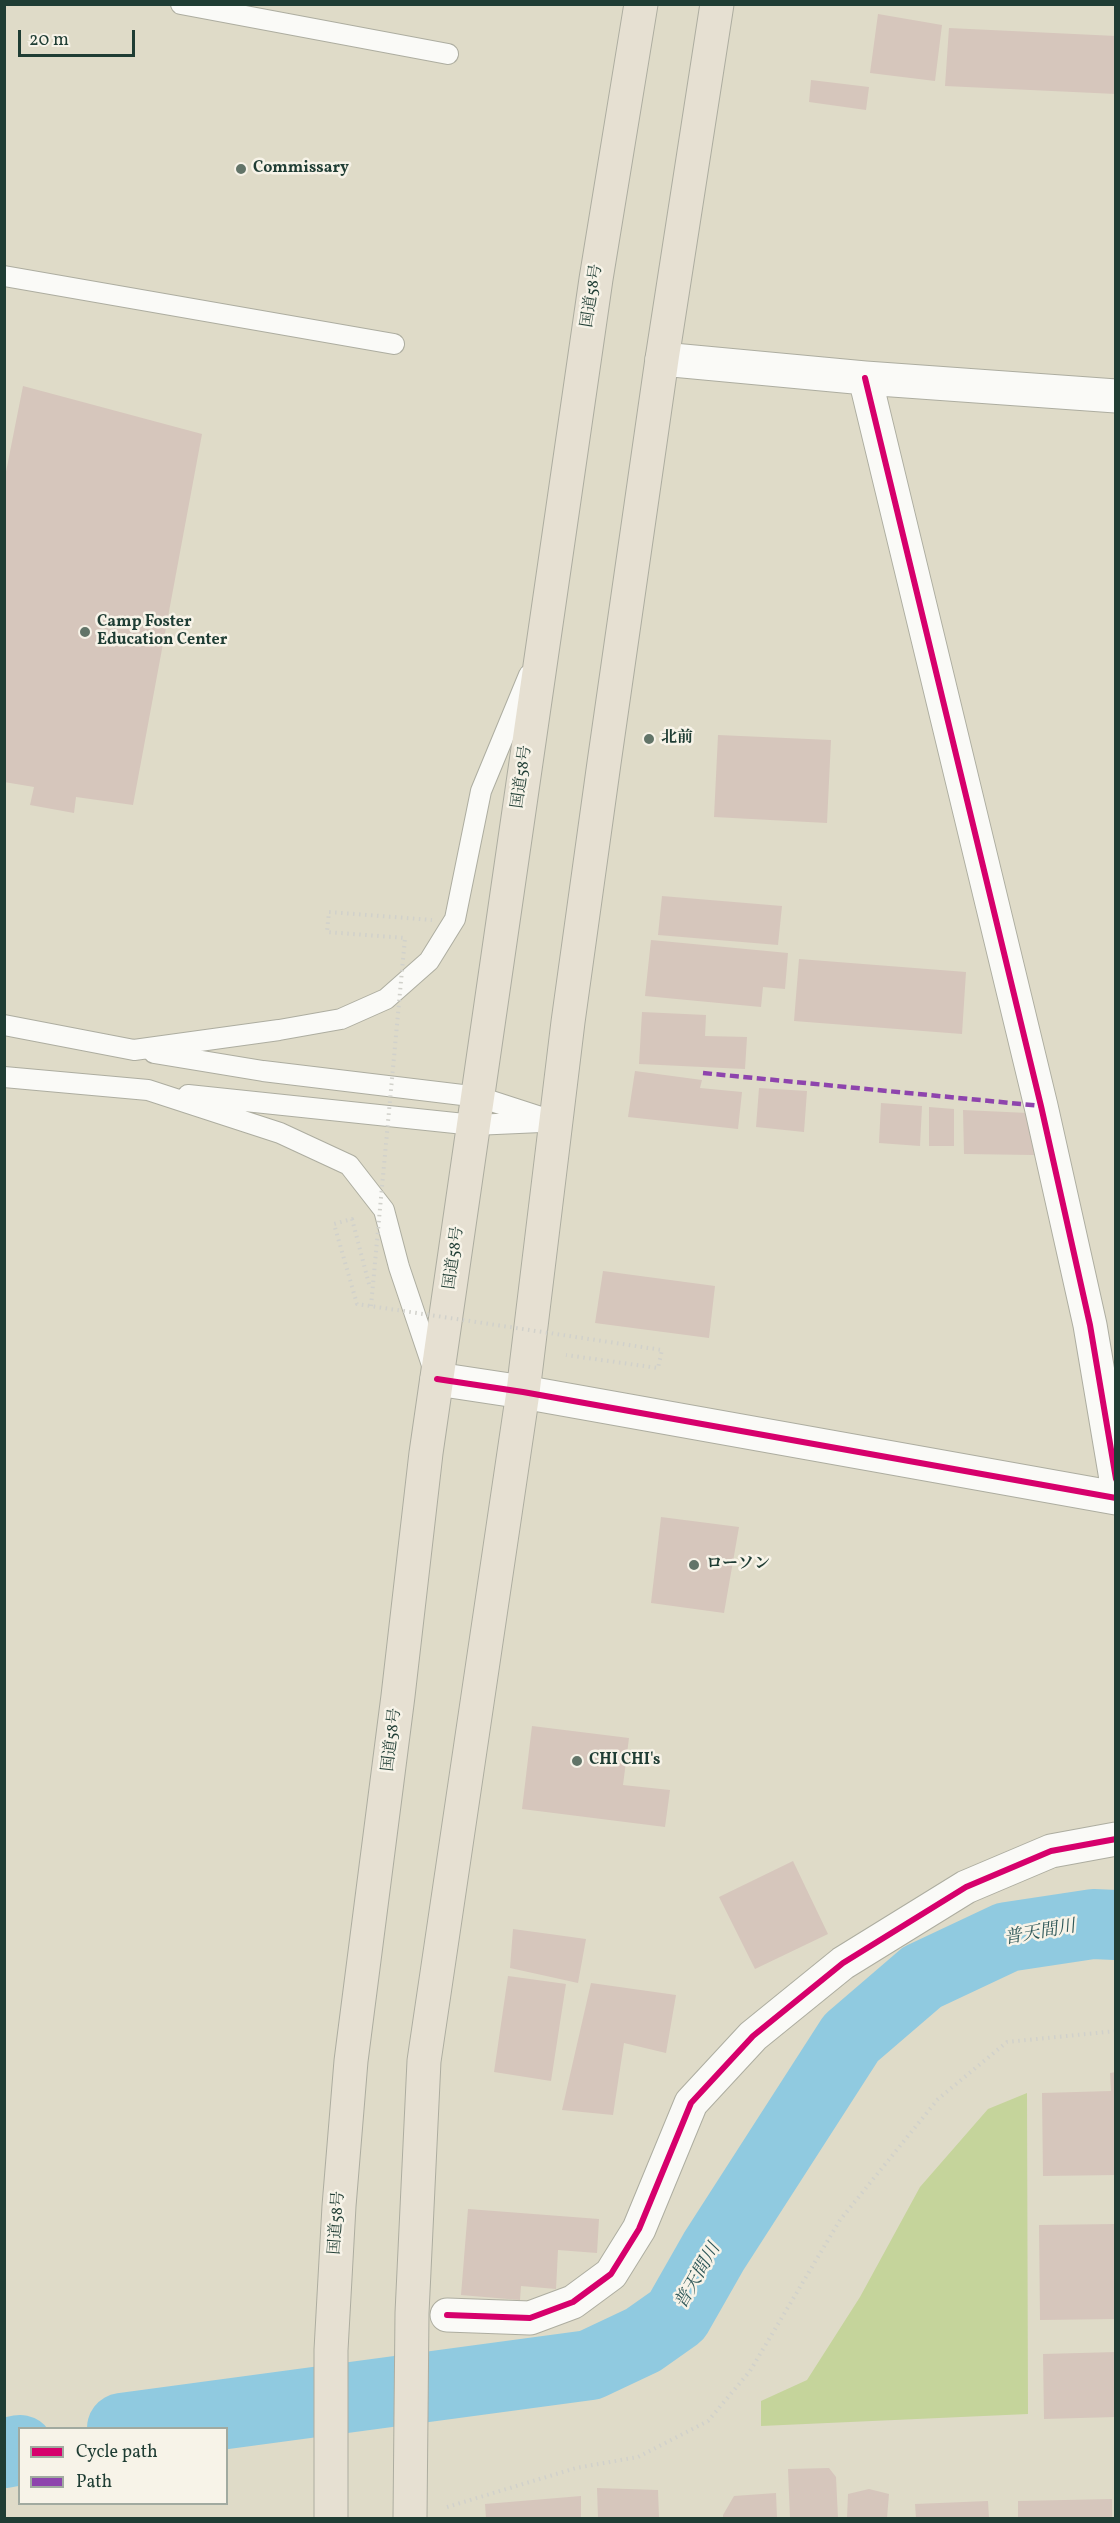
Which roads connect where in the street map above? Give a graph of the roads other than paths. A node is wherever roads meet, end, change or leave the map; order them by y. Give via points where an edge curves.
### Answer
1 (181, 4) edge
2 (641, 4) edge
3 (717, 4) edge
4 (448, 54) dead end
5 (4, 276) edge
6 (394, 344) dead end
7 (662, 359) junction
8 (865, 378) junction
9 (1116, 396) edge
10 (542, 643) junction
11 (4, 1025) edge
12 (134, 1050) junction
13 (4, 1077) edge
14 (148, 1090) junction
15 (476, 1111) junction
16 (556, 1122) junction
17 (1103, 1327) edge
18 (437, 1379) junction
19 (523, 1392) junction
20 (1116, 1479) edge
21 (1116, 1498) edge
22 (1116, 1839) edge
23 (447, 2315) dead end
24 (330, 2518) edge
25 (410, 2518) edge

1 - 4 lane
2 - 10 highway, 国道58号 via 597,268
3 - 7 highway
5 - 6 lane
7 - 8 street
7 - 16 highway
8 - 9 street
8 - 17 street via 1039,1095
10 - 12 lane via 481,791 455,919 429,961 386,999 341,1019
10 - 15 highway, 国道58号
11 - 12 lane
12 - 15 lane
13 - 14 lane
14 - 15 lane
14 - 18 lane via 280,1133 349,1165 384,1210
15 - 16 lane
15 - 16 lane
15 - 18 highway, 国道58号
16 - 19 highway
17 - 20 street
18 - 19 street
18 - 24 highway, 国道58号 via 351,2061 331,2350
19 - 21 street
19 - 25 highway via 424,2061 412,2339
22 - 23 street via 1052,1851 966,1887 843,1963 753,2036 691,2103 639,2229 611,2274 573,2302 530,2318

